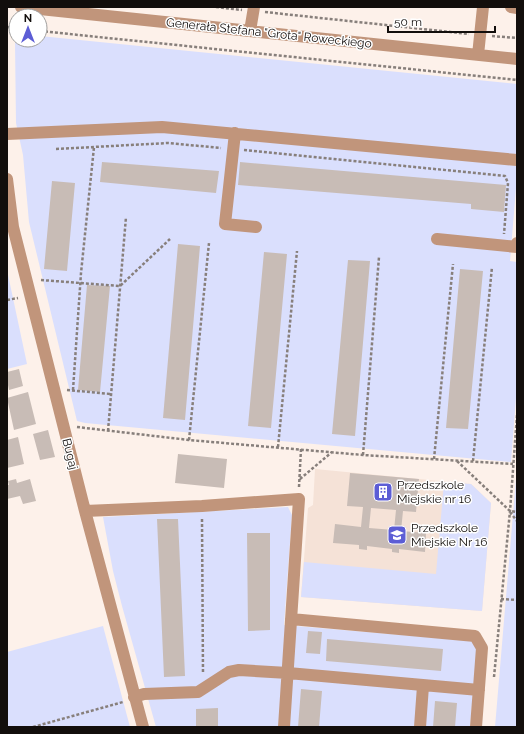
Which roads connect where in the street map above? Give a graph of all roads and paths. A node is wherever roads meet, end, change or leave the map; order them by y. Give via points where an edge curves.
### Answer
1 (21, 7) edge
2 (216, 7) edge
3 (483, 7) edge
4 (511, 7) edge
5 (517, 8) edge
6 (254, 9) edge
7 (250, 31) junction
8 (48, 32) edge
9 (480, 35) junction
10 (517, 38) edge
11 (478, 55) junction
12 (517, 59) edge
13 (517, 80) edge
14 (7, 134) edge
15 (235, 134) junction
16 (94, 147) junction
17 (56, 149) dead end
18 (233, 149) junction
19 (517, 160) edge
20 (7, 179) edge
21 (126, 217) dead end
22 (256, 227) dead end
23 (170, 239) dead end
24 (437, 240) dead end
25 (208, 243) dead end
26 (517, 243) edge
27 (503, 246) junction
28 (297, 251) dead end
29 (379, 257) dead end
30 (453, 264) dead end
31 (492, 267) dead end
32 (41, 280) dead end
33 (81, 283) junction
34 (120, 286) junction
35 (13, 299) dead end
36 (7, 300) edge
37 (67, 390) dead end
38 (73, 390) junction
39 (111, 394) junction
40 (517, 415) edge
41 (77, 427) dead end
42 (108, 431) junction
43 (189, 440) junction
44 (278, 447) junction
45 (301, 449) junction
46 (333, 452) junction
47 (363, 455) junction
48 (434, 459) junction
49 (457, 460) junction
50 (473, 462) junction
51 (513, 464) junction
52 (300, 479) junction
53 (299, 499) junction
54 (202, 506) junction
55 (85, 511) junction
56 (510, 511) junction
57 (517, 512) edge
58 (517, 521) edge
59 (501, 599) junction
60 (517, 600) edge
61 (291, 620) junction
62 (288, 673) junction
63 (494, 682) dead end
64 (423, 686) junction
65 (203, 690) junction
66 (479, 690) junction
67 (134, 697) junction
68 (123, 702) dead end
69 (33, 727) edge
70 (143, 727) edge
71 (284, 727) edge
72 (420, 727) edge
73 (476, 727) edge

1 - 7 street, Generała Stefana "Grota" Roweckiego
2 - 6 path
3 - 9 street
4 - 5 street
6 - 7 street
6 - 9 path
7 - 11 street, Generała Stefana "Grota" Roweckiego
8 - 13 path
9 - 10 path
9 - 11 street
11 - 12 street, Generała Stefana "Grota" Roweckiego
14 - 15 street via 162,127
15 - 18 street
15 - 19 street
16 - 17 path
16 - 18 path via 168,143
16 - 33 path
18 - 22 street via 225,224
18 - 27 path via 505,176 508,183
20 - 55 street, Bugaj via 13,227
21 - 34 path
23 - 34 path
24 - 27 street
25 - 43 path
26 - 27 street via 517,247
28 - 44 path
29 - 47 path
30 - 48 path
31 - 50 path
32 - 33 path
33 - 34 path
33 - 38 path
34 - 39 path
35 - 36 path
37 - 38 path
38 - 39 path
39 - 42 path
40 - 51 path
41 - 42 path
42 - 43 path
43 - 44 path
44 - 45 path
45 - 46 path
45 - 52 path
46 - 47 path
46 - 52 path
47 - 48 path
48 - 49 path
49 - 50 path
49 - 56 path
50 - 51 path
51 - 56 path
52 - 53 path
53 - 54 street
53 - 61 street
54 - 55 street
54 - 65 path
55 - 67 street, Bugaj
56 - 57 path
56 - 58 path
56 - 59 path
59 - 60 path
59 - 63 path
61 - 62 street
61 - 66 street via 476,636 482,648
62 - 64 street
62 - 65 street via 239,670 229,672
62 - 71 street
64 - 66 street
64 - 72 street
65 - 67 street
66 - 73 street
67 - 70 street, Bugaj
68 - 69 path

